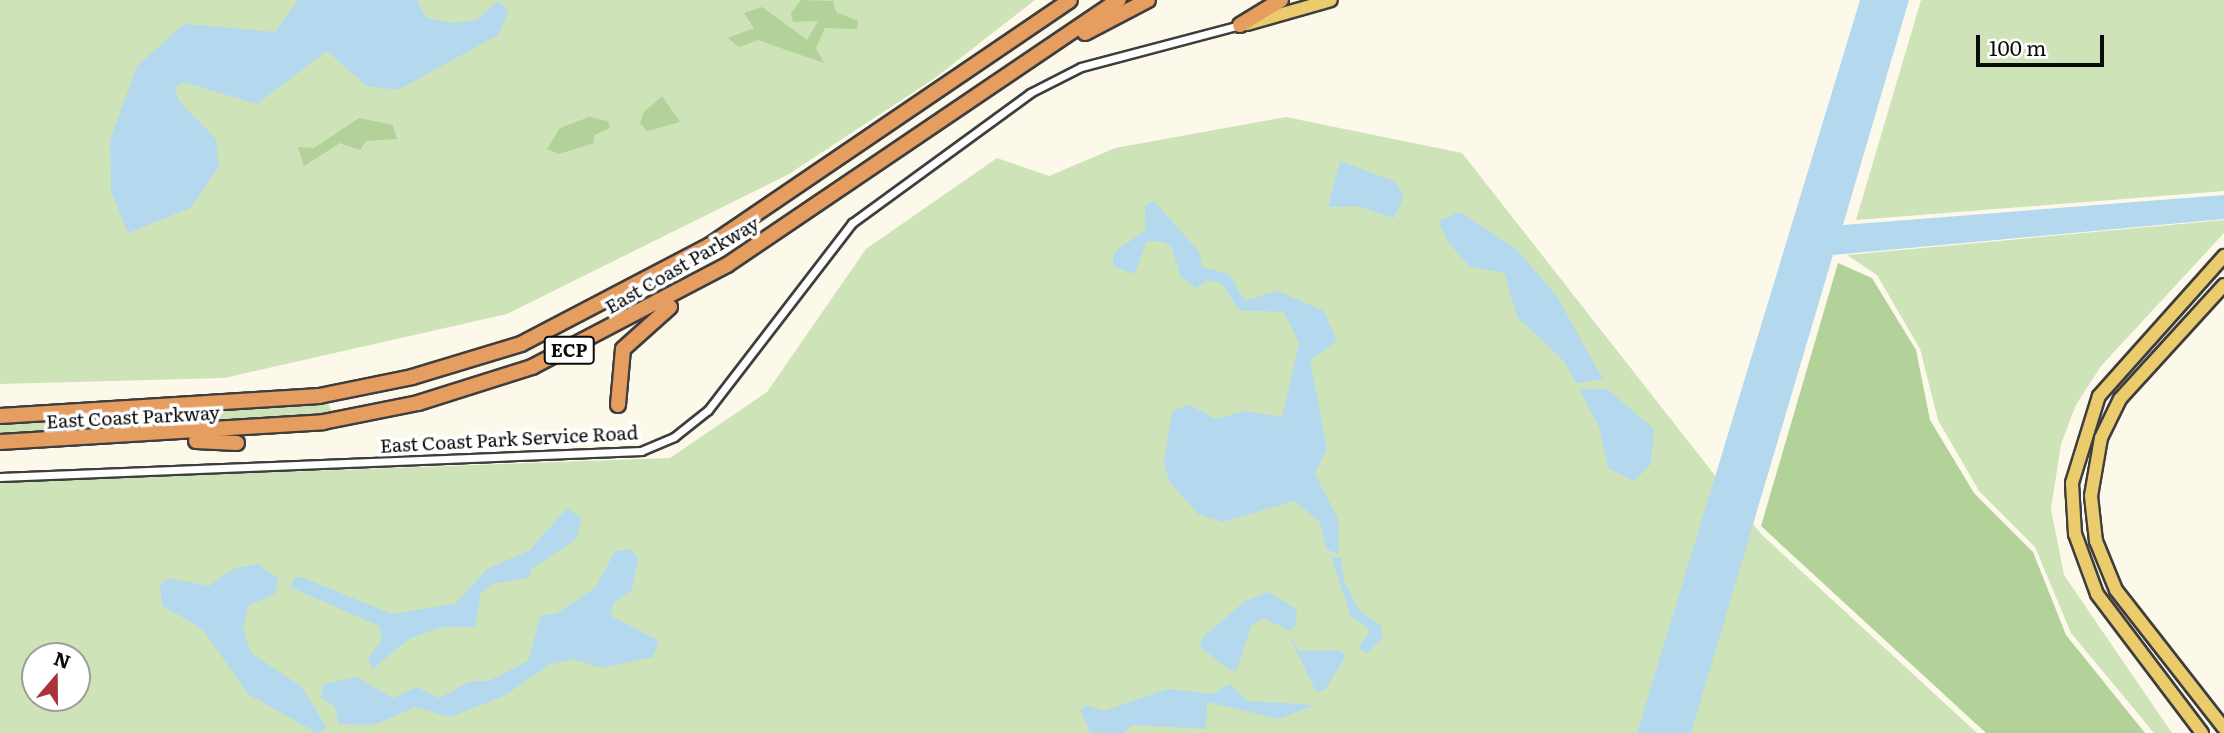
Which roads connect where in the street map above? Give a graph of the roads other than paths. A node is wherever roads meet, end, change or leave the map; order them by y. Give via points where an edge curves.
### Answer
1 (1055, 0) edge
2 (1070, 0) edge
3 (1119, 0) edge
4 (1147, 0) edge
5 (1280, 0) edge
6 (1331, 0) edge
7 (1240, 26) junction
8 (1030, 29) junction
9 (1060, 42) junction
10 (2224, 256) edge
11 (727, 265) junction
12 (2224, 285) edge
13 (618, 405) dead end
14 (0, 416) edge
15 (126, 437) junction
16 (0, 442) edge
17 (237, 443) dead end
18 (0, 477) edge
19 (2224, 728) edge
20 (2202, 733) edge

1 - 8 highway
2 - 8 highway, East Coast Parkway / ECP
3 - 9 highway, East Coast Parkway / ECP
4 - 9 highway
5 - 7 highway
6 - 7 main road
7 - 18 street, East Coast Park Service Road via 1081,67 1030,93 852,223 708,410 641,451
8 - 14 highway, East Coast Parkway / ECP via 710,245 521,344 319,397
9 - 11 highway, East Coast Parkway / ECP
10 - 20 main road via 2099,396 2072,483 2074,534 2097,594
11 - 13 highway via 630,338 618,360
11 - 15 highway, East Coast Parkway / ECP via 532,367 418,403 323,422
12 - 19 main road via 2120,399 2101,438 2091,496 2096,541 2116,590
15 - 16 highway, East Coast Parkway / ECP
15 - 17 highway

